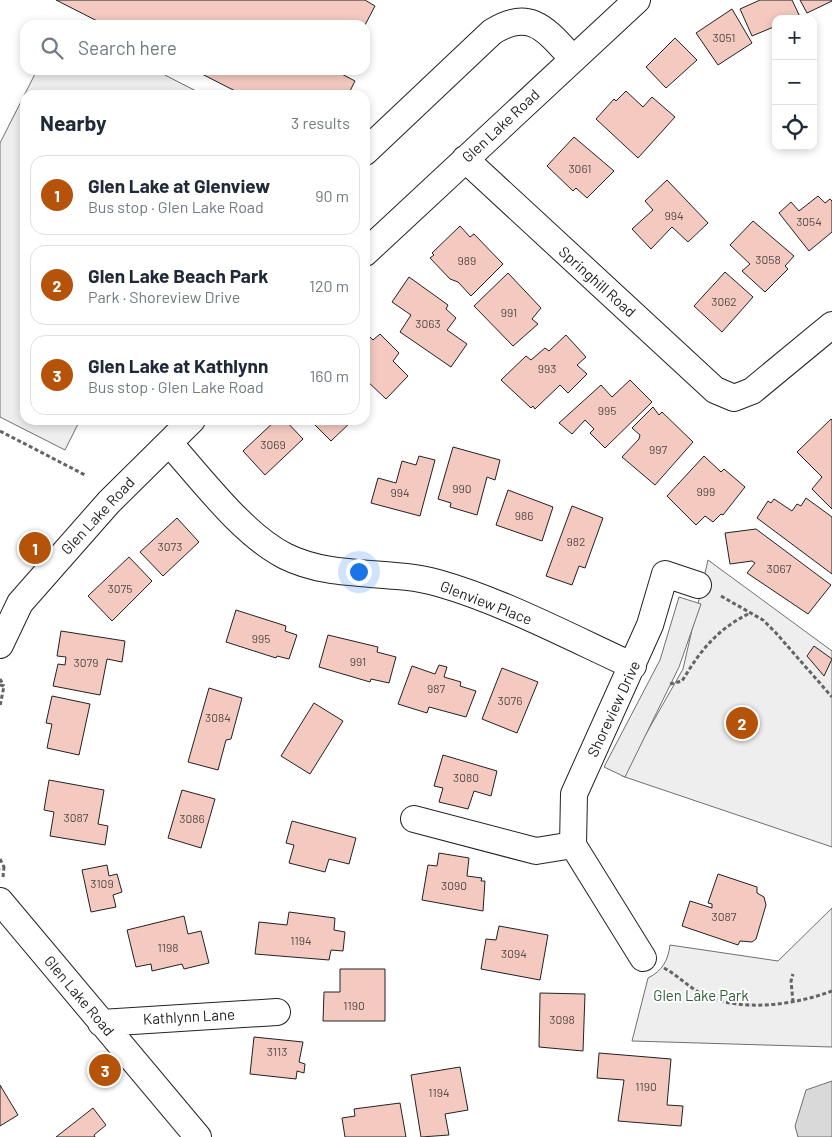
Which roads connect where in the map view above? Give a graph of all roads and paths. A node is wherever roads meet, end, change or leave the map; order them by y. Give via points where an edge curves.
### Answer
1 (637, 0) edge
2 (573, 59) junction
3 (370, 147) edge
4 (465, 159) junction
5 (370, 248) edge
6 (832, 325) edge
7 (187, 425) edge
8 (0, 431) edge
9 (169, 443) junction
10 (85, 475) dead end
11 (698, 585) joint
12 (751, 613) junction
13 (0, 645) edge
14 (634, 666) junction
15 (0, 679) edge
16 (670, 684) dead end
17 (2, 685) edge
18 (832, 697) edge
19 (0, 706) edge
20 (414, 819) dead end
21 (572, 845) junction
22 (0, 859) edge
23 (0, 869) edge
24 (0, 900) edge
25 (643, 958) joint
26 (793, 974) dead end
27 (832, 991) edge
28 (793, 1002) junction
29 (277, 1012) dead end
30 (101, 1023) junction
31 (198, 1137) edge

1 - 2 street, Glen Lake Road
2 - 3 street via 547,31 533,23 517,20 503,25
2 - 4 street, Glen Lake Road
4 - 5 street, Glen Lake Road
4 - 6 street, Springhill Road via 715,390 734,398 752,391
7 - 9 street, Glen Lake Road
8 - 10 path
9 - 13 street, Glen Lake Road via 109,502 20,603
9 - 14 street, Glenview Place via 261,542 286,556 314,567 437,583 485,600
11 - 12 path
11 - 14 street, Shoreview Drive via 665,574
12 - 16 path via 728,624 700,653 682,681
12 - 18 path via 781,637
14 - 21 street, Shoreview Drive via 574,794
15 - 17 path
17 - 19 path
20 - 21 street via 536,851
21 - 25 street
22 - 23 path via 4,867
24 - 30 street, Glen Lake Road
25 - 28 path via 672,972 686,985 707,996 729,1003
26 - 28 path
27 - 28 path
29 - 30 street, Kathlynn Lane
30 - 31 street, Glen Lake Road

